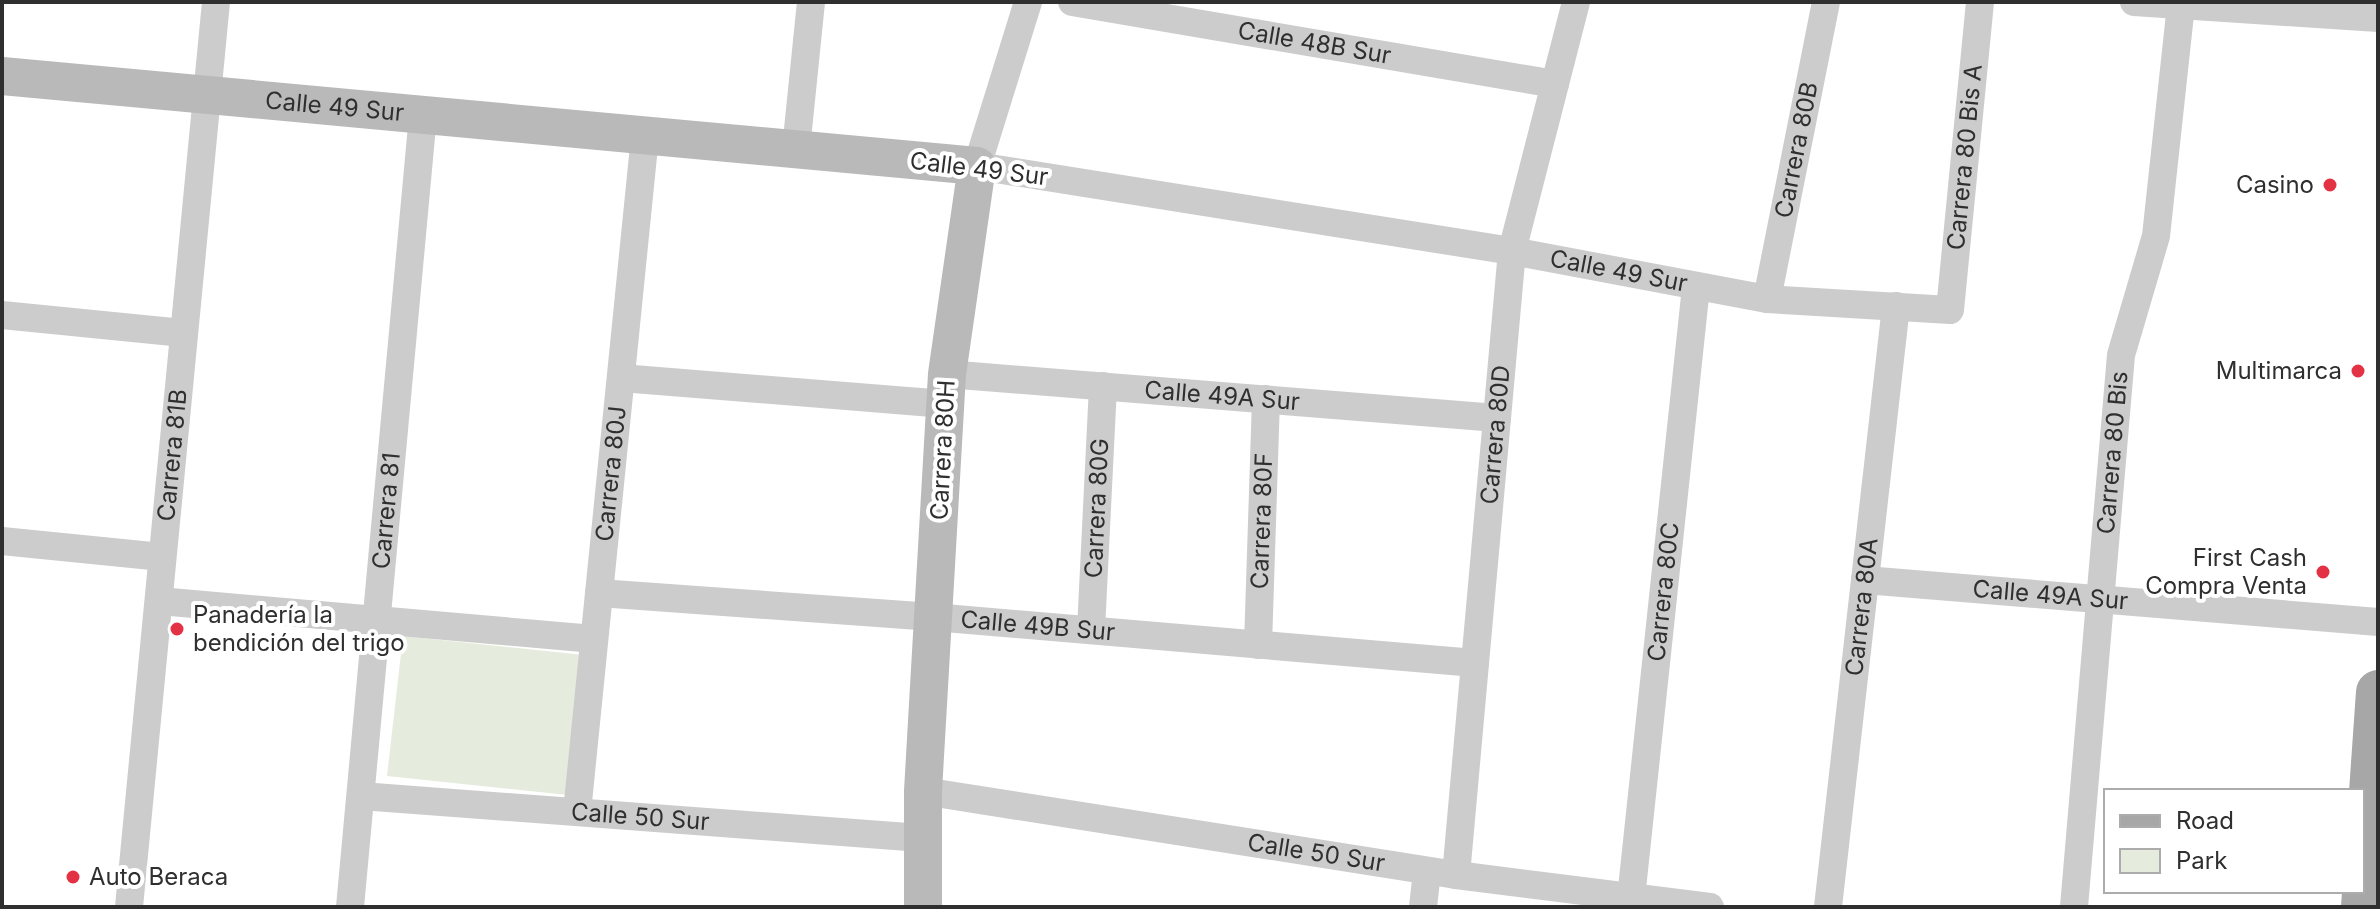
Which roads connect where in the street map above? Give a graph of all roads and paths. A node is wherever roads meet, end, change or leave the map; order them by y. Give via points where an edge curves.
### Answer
1 (216, 2) edge
2 (811, 2) edge
3 (1028, 2) edge
4 (1072, 2) edge
5 (1576, 2) edge
6 (1826, 2) edge
7 (1980, 2) edge
8 (2134, 2) edge
9 (2181, 5) junction
10 (2378, 18) edge
11 (2, 76) edge
12 (1555, 84) junction
13 (206, 95) junction
14 (423, 115) junction
15 (645, 136) junction
16 (796, 149) junction
17 (977, 166) junction
18 (1512, 251) junction
19 (1696, 287) junction
20 (1767, 299) junction
21 (1896, 306) junction
22 (1950, 310) joint
23 (2, 315) edge
24 (183, 333) junction
25 (621, 378) junction
26 (1103, 386) junction
27 (946, 389) junction
28 (1266, 399) junction
29 (1497, 418) junction
30 (2, 541) edge
31 (162, 557) junction
32 (1865, 580) junction
33 (599, 593) junction
34 (2101, 600) junction
35 (159, 601) junction
36 (933, 617) junction
37 (377, 620) junction
38 (2378, 622) edge
39 (1091, 630) junction
40 (594, 639) junction
41 (1258, 645) junction
42 (1475, 663) junction
43 (2377, 718) edge
44 (923, 791) junction
45 (361, 796) junction
46 (577, 812) junction
47 (921, 838) junction
48 (1427, 871) junction
49 (1456, 875) junction
50 (1631, 898) junction
51 (129, 907) edge
52 (350, 907) edge
53 (923, 907) edge
54 (1423, 907) edge
55 (1710, 907) edge
56 (1828, 907) edge
57 (2074, 907) edge
58 (2363, 907) edge

1 - 13 street, Carrera 81B
2 - 16 street
3 - 17 street, Carrera 80H
4 - 12 street, Calle 48B Sur
5 - 12 street, Carrera 80D
6 - 20 street, Carrera 80B
7 - 22 street, Carrera 80 Bis A
8 - 9 street
9 - 10 street
9 - 34 street, Carrera 80 Bis via 2156,236 2121,355
11 - 13 street, Calle 49 Sur
12 - 18 street, Carrera 80D
13 - 14 street, Calle 49 Sur
13 - 24 street, Carrera 81B
14 - 15 street, Calle 49 Sur
14 - 37 street, Carrera 81
15 - 16 street, Calle 49 Sur
15 - 25 street, Carrera 80J
16 - 17 street, Calle 49 Sur
17 - 18 street, Calle 49 Sur
17 - 27 street, Carrera 80H
18 - 19 street, Calle 49 Sur
18 - 29 street, Carrera 80D
19 - 20 street, Calle 49 Sur
19 - 50 street, Carrera 80C
20 - 21 street, Calle 49 Sur
21 - 22 street, Calle 49 Sur
21 - 32 street, Carrera 80A
23 - 24 street
24 - 31 street, Carrera 81B
25 - 27 street, Calle 49A Sur
25 - 33 street, Carrera 80J
26 - 27 street, Calle 49A Sur
26 - 28 street, Calle 49A Sur
26 - 39 street, Carrera 80G
27 - 36 street, Carrera 80H
28 - 29 street, Calle 49A Sur
28 - 41 street, Carrera 80F
29 - 42 street, Carrera 80D
30 - 31 street
31 - 35 street, Carrera 81B
32 - 34 street, Calle 49A Sur
32 - 56 street, Carrera 80A
33 - 36 street, Calle 49B Sur
33 - 40 street, Carrera 80J
34 - 38 street, Calle 49A Sur
34 - 57 street, Carrera 80 Bis
35 - 37 street
35 - 51 street, Carrera 81B
36 - 39 street, Calle 49B Sur
36 - 44 street, Carrera 80H
37 - 40 street
37 - 45 street, Carrera 81
39 - 41 street, Calle 49B Sur
40 - 46 street, Carrera 80J
41 - 42 street, Calle 49B Sur
42 - 49 street, Carrera 80D
43 - 58 main road
44 - 47 street, Carrera 80H
44 - 48 street, Calle 50 Sur
45 - 46 street, Calle 50 Sur
45 - 52 street, Carrera 81
46 - 47 street, Calle 50 Sur
47 - 53 street, Carrera 80H
48 - 49 street, Calle 50 Sur
48 - 54 street
49 - 50 street, Calle 50 Sur
50 - 55 street, Calle 50 Sur

